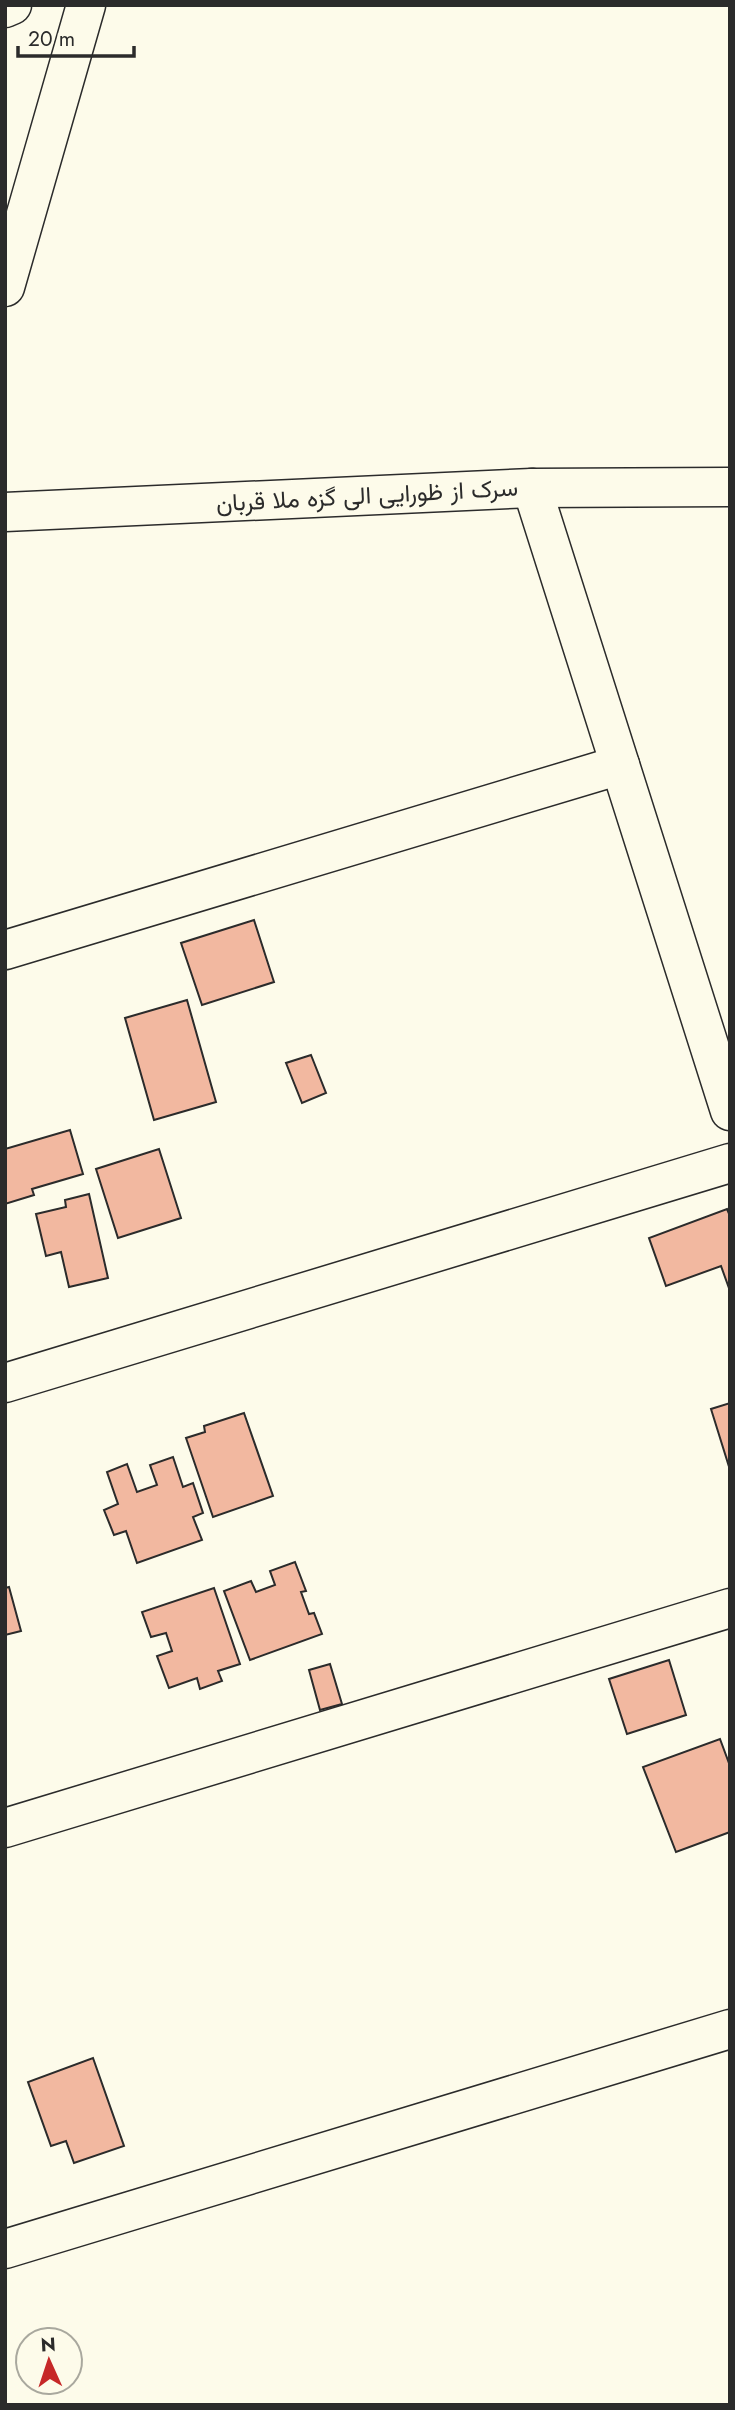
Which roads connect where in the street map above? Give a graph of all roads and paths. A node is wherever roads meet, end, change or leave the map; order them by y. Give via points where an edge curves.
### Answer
1 (12, 5) edge
2 (86, 5) edge
3 (5, 8) edge
4 (5, 287) edge
5 (730, 487) edge
6 (532, 488) junction
7 (5, 512) edge
8 (620, 765) junction
9 (5, 950) edge
10 (730, 1111) edge
11 (730, 1163) edge
12 (5, 1383) edge
13 (730, 1608) edge
14 (5, 1828) edge
15 (730, 2029) edge
16 (5, 2249) edge

1 - 3 street
2 - 4 street
5 - 6 street, سرک از ظورایی الی گزه ملا قربان
6 - 7 street, سرک از ظورایی الی گزه ملا قربان
6 - 8 street
8 - 9 street
8 - 10 street
11 - 12 street
13 - 14 street
15 - 16 street

